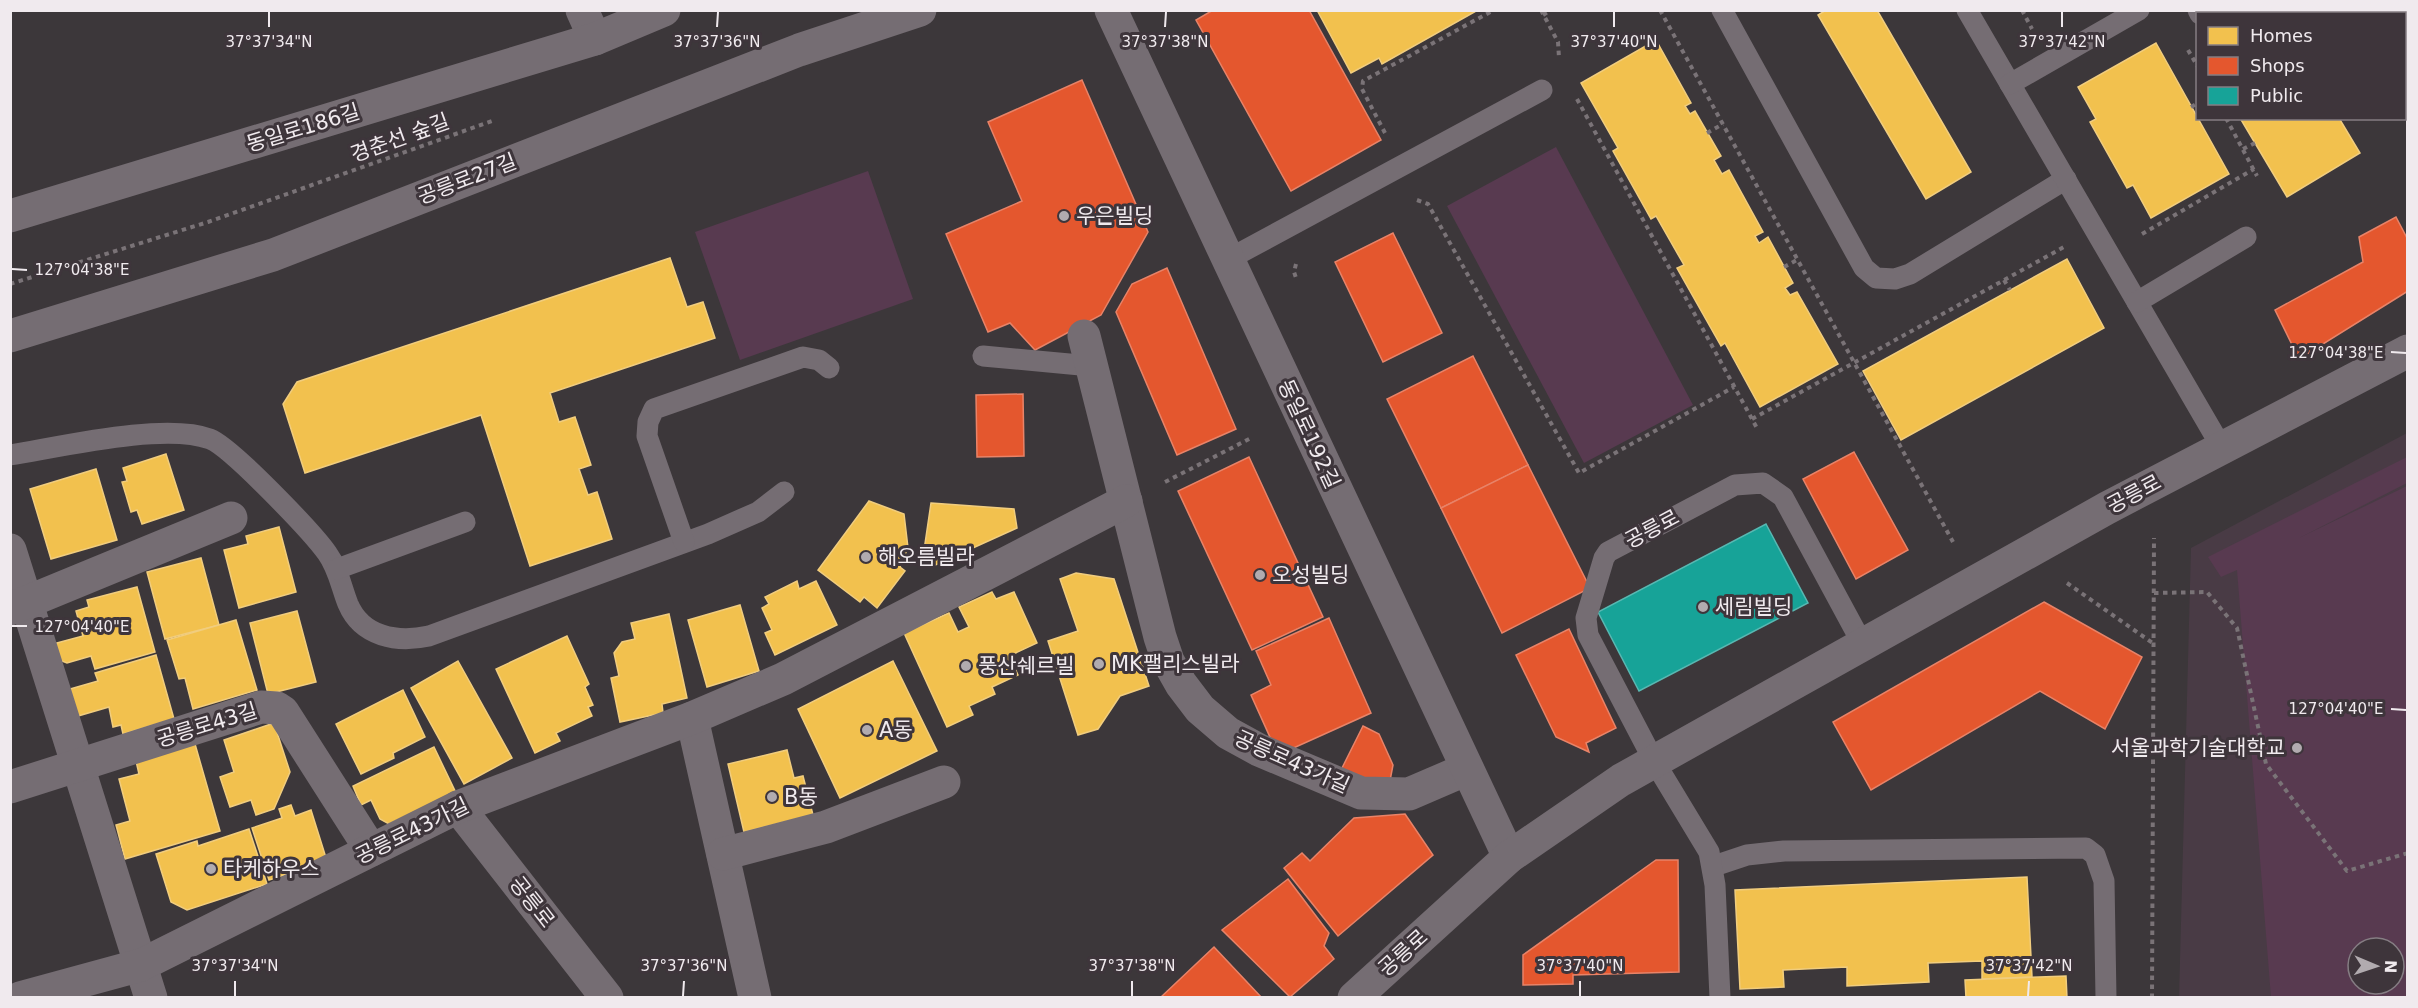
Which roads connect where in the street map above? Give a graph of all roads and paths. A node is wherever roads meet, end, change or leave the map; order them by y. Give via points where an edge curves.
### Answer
1 (664, 10) edge
2 (920, 10) edge
3 (1111, 10) edge
4 (1494, 10) edge
5 (1551, 10) edge
6 (1660, 10) edge
7 (1722, 10) edge
8 (1967, 10) edge
9 (2139, 10) edge
10 (1542, 13) edge
11 (589, 25) edge
12 (1436, 33) dead end
13 (1439, 39) junction
14 (2187, 48) dead end
15 (2196, 64) edge
16 (1558, 66) dead end
17 (2010, 84) junction
18 (1542, 90) dead end
19 (1575, 97) dead end
20 (2196, 104) edge
21 (2191, 107) dead end
22 (497, 119) dead end
23 (2227, 120) edge
24 (1723, 124) junction
25 (1707, 133) dead end
26 (1389, 143) dead end
27 (2254, 143) dead end
28 (2243, 149) junction
29 (2254, 169) junction
30 (2258, 176) dead end
31 (2066, 179) junction
32 (1411, 202) dead end
33 (10, 216) edge
34 (2136, 224) dead end
35 (2142, 234) junction
36 (2246, 237) dead end
37 (2070, 244) dead end
38 (1298, 259) dead end
39 (1227, 260) junction
40 (1797, 260) junction
41 (1784, 267) dead end
42 (2004, 280) junction
43 (1297, 281) dead end
44 (10, 284) edge
45 (2167, 284) junction
46 (2010, 290) dead end
47 (2137, 302) junction
48 (10, 336) edge
49 (1088, 351) joint
50 (2408, 351) edge
51 (983, 356) dead end
52 (829, 368) dead end
53 (1734, 387) junction
54 (1752, 419) junction
55 (1758, 430) dead end
56 (1252, 437) dead end
57 (2222, 448) junction
58 (10, 454) edge
59 (784, 492) dead end
60 (1126, 501) junction
61 (231, 518) dead end
62 (465, 522) dead end
63 (2154, 538) dead end
64 (684, 542) junction
65 (1953, 542) dead end
66 (10, 550) edge
67 (337, 569) junction
68 (2067, 583) dead end
69 (2154, 593) junction
70 (19, 606) edge
71 (2154, 644) junction
72 (1863, 645) junction
73 (692, 718) junction
74 (1654, 761) junction
75 (76, 767) junction
76 (1467, 769) junction
77 (944, 782) dead end
78 (10, 787) edge
79 (458, 807) junction
80 (371, 850) junction
81 (2408, 853) edge
82 (723, 854) junction
83 (1509, 857) junction
84 (1714, 867) junction
85 (141, 965) junction
86 (20, 998) edge
87 (151, 998) edge
88 (607, 998) edge
89 (755, 998) edge
90 (1354, 998) edge
91 (1720, 998) edge
92 (2106, 998) edge
93 (2152, 998) edge

1 - 11 street, 동일로186길
2 - 48 street, 공릉로27길 via 799,50 273,255
3 - 39 street, 동일로192길
4 - 13 path
5 - 10 path
6 - 24 path
7 - 31 lane via 1864,268 1876,279 1910,274
8 - 17 lane
9 - 17 lane
10 - 16 path via 1558,42
11 - 33 street, 동일로186길
12 - 13 path
13 - 26 path via 1365,78 1361,85
14 - 15 path
17 - 31 lane
18 - 39 lane
19 - 53 path
20 - 21 path
22 - 44 path, 경춘선 숲길 via 208,222
23 - 28 path
24 - 25 path
24 - 40 path
27 - 28 path
28 - 29 path
29 - 30 path
29 - 35 path
31 - 47 lane
32 - 53 path via 1422,200 1428,204 1579,473
34 - 35 path
35 - 45 path
36 - 45 lane
37 - 42 path
38 - 43 path via 1294,272
39 - 76 street, 동일로192길
40 - 41 path
40 - 65 path
42 - 46 path
42 - 54 path
45 - 47 lane
47 - 57 lane
49 - 51 lane, 공릉로43가길
49 - 60 street, 공릉로43가길
50 - 57 street, 공릉로
52 - 64 lane via 819,360 803,357 654,409 647,436
53 - 54 path
54 - 55 path
56 - 60 path
57 - 72 street, 공릉로
58 - 67 lane via 166,432 212,439 315,538
59 - 64 lane via 759,512
60 - 73 street, 공릉로43가길 via 783,679
60 - 76 street, 공릉로43가길 via 1168,661 1200,709 1228,733 1258,750 1361,793 1409,794
61 - 70 street
62 - 67 lane
63 - 69 path
64 - 67 lane via 410,640 383,636 358,620
66 - 70 street
68 - 71 path
69 - 71 path
69 - 81 path via 2207,592 2237,628 2266,764 2347,871
70 - 75 street
71 - 93 path
72 - 74 street, 공릉로
72 - 74 lane, 공릉로 via 1783,497 1763,483 1735,485 1608,552 1586,618 1588,635
73 - 79 street, 공릉로43가길
73 - 82 street
74 - 83 street, 공릉로
74 - 84 lane
75 - 78 street
75 - 80 street, 공릉로43길 via 261,707 277,708
75 - 85 street
76 - 83 street, 동일로192길
77 - 82 street via 845,820
79 - 80 street, 공릉로43가길
79 - 88 street, 공릉로
80 - 85 street, 공릉로43가길
82 - 89 street
83 - 90 street, 공릉로
84 - 91 lane
84 - 92 lane via 1747,855 1784,851 2086,848 2095,855 2104,881
85 - 86 street, 공릉로43가길
85 - 87 street

